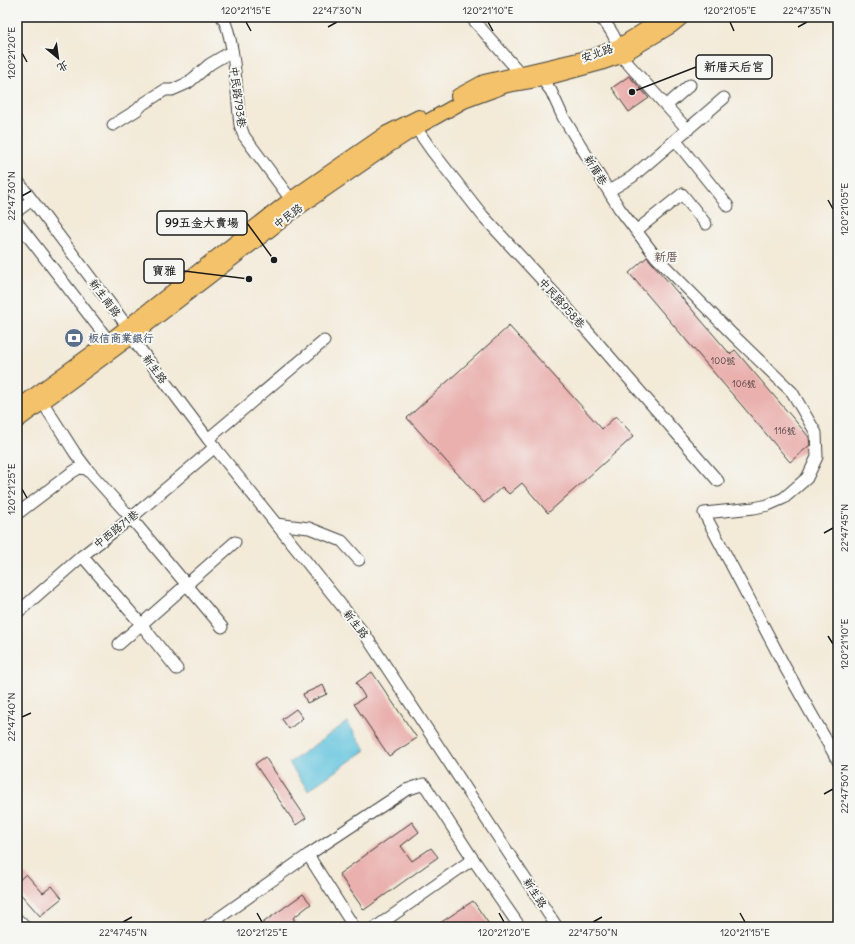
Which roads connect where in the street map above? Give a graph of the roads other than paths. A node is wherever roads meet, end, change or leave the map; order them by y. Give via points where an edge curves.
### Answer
1 (222, 17) edge
2 (471, 17) edge
3 (598, 17) edge
4 (666, 17) edge
5 (682, 17) edge
6 (232, 51) junction
7 (620, 51) junction
8 (521, 74) junction
9 (542, 79) junction
10 (690, 85) dead end
11 (724, 98) dead end
12 (666, 106) junction
13 (414, 124) junction
14 (113, 125) dead end
15 (688, 130) junction
16 (676, 141) junction
17 (17, 180) edge
18 (610, 191) junction
19 (32, 200) junction
20 (294, 204) junction
21 (728, 206) dead end
22 (17, 211) edge
23 (17, 222) edge
24 (706, 224) dead end
25 (637, 230) junction
26 (129, 332) junction
27 (109, 341) junction
28 (324, 342) dead end
29 (43, 403) junction
30 (17, 408) edge
31 (17, 420) edge
32 (212, 443) junction
33 (87, 469) junction
34 (718, 481) dead end
35 (17, 514) edge
36 (131, 518) junction
37 (276, 524) junction
38 (235, 542) dead end
39 (82, 556) junction
40 (359, 560) dead end
41 (186, 584) junction
42 (17, 613) edge
43 (141, 624) junction
44 (222, 627) dead end
45 (119, 644) dead end
46 (177, 669) dead end
47 (838, 761) edge
48 (308, 855) junction
49 (473, 859) junction
50 (17, 919) edge
51 (25, 927) edge
52 (206, 927) edge
53 (354, 927) edge
54 (376, 927) edge
55 (520, 927) edge
56 (558, 927) edge

1 - 6 street, 中民路793巷
2 - 8 street
3 - 7 street via 604,21
4 - 7 main road, 安北路
5 - 7 main road, 安北路 via 671,26
6 - 14 street via 210,64 188,83 172,90 165,90
6 - 20 street, 中民路793巷 via 240,125 244,136
7 - 8 main road, 安北路
7 - 9 main road, 安北路 via 601,63
7 - 12 street
8 - 9 street
8 - 13 main road, 中民路 via 484,82
9 - 13 main road, 中民路 via 507,85
9 - 18 street, 新厝巷
10 - 12 street
11 - 15 street
12 - 15 street
13 - 20 main road, 中民路 via 391,144
13 - 34 street, 中民路958巷 via 483,216 556,294
15 - 16 street
16 - 18 street via 632,177
16 - 21 street
17 - 19 street, 新生南路
18 - 25 street, 新厝巷 via 619,208
19 - 22 street
19 - 26 street, 新生南路
20 - 26 main road, 中民路
23 - 27 street, 新生南路
24 - 25 street via 682,194
25 - 47 street, 新厝巷 via 656,257 792,392 816,433 817,457 807,478 784,498 754,508 704,513 786,669
26 - 27 main road, 中民路
26 - 29 main road, 中民路
26 - 32 street, 新生路
27 - 30 main road, 中民路
28 - 32 street, 中西路71巷
29 - 31 main road, 中民路
29 - 33 street
32 - 36 street, 中西路71巷
32 - 37 street, 新生路
33 - 35 street via 79,468 71,473
33 - 36 street
36 - 39 street, 中西路71巷
36 - 41 street
37 - 40 street via 309,528 342,541
37 - 56 street, 新生路 via 366,636
38 - 41 street
39 - 42 street, 中西路71巷
39 - 43 street
41 - 43 street
41 - 44 street
43 - 45 street
43 - 46 street
48 - 49 street via 406,790 424,784
48 - 52 street
48 - 53 street
49 - 54 street
49 - 55 street
50 - 51 street

